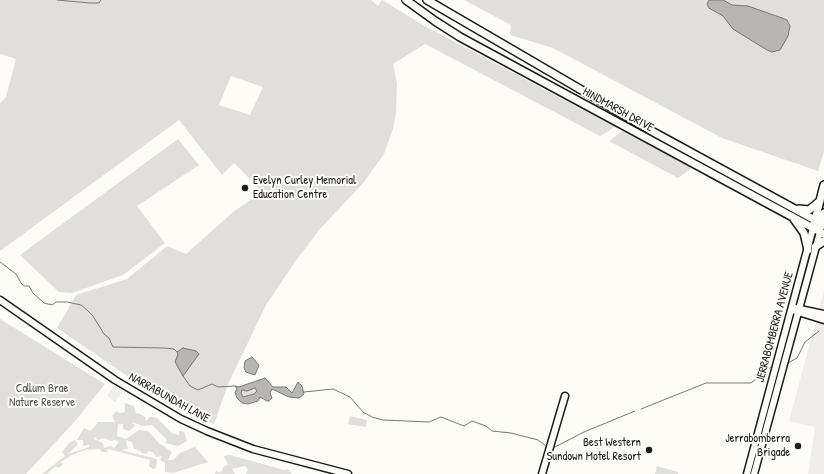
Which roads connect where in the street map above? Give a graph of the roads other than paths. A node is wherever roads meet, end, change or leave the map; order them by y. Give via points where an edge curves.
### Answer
1 (406, 0) edge
2 (427, 0) edge
3 (627, 118) junction
4 (624, 126) junction
5 (824, 185) edge
6 (776, 200) junction
7 (820, 201) junction
8 (824, 213) edge
9 (790, 215) junction
10 (820, 223) edge
11 (819, 231) edge
12 (824, 241) edge
13 (815, 247) junction
14 (808, 250) junction
15 (0, 300) edge
16 (792, 309) junction
17 (798, 310) junction
18 (824, 314) edge
19 (824, 320) edge
20 (792, 321) junction
21 (565, 396) dead end
22 (348, 474) edge
23 (542, 474) edge
24 (747, 474) edge
25 (754, 474) edge

1 - 4 main road, HINDMARSH DRIVE via 460,37
2 - 3 main road, HINDMARSH DRIVE
3 - 4 main road
3 - 6 main road, HINDMARSH DRIVE
4 - 9 main road, HINDMARSH DRIVE
5 - 7 main road, JERRABOMBERRA AVENUE
6 - 7 main road via 806,211
6 - 10 main road, HINDMARSH DRIVE
7 - 10 main road, JERRABOMBERRA AVENUE
8 - 10 main road, JERRABOMBERRA AVENUE
9 - 11 main road, HINDMARSH DRIVE
9 - 14 main road via 804,233
10 - 11 main road, JERRABOMBERRA AVENUE
11 - 13 street, JERRABOMBERRA AVENUE
11 - 14 street, JERRABOMBERRA AVENUE
12 - 13 main road
13 - 17 street, JERRABOMBERRA AVENUE
14 - 16 street, JERRABOMBERRA AVENUE
15 - 22 street, NARRABUNDAH LANE via 115,380 185,421 253,449
16 - 17 street
16 - 20 street, JERRABOMBERRA AVENUE
17 - 18 street
17 - 19 street
17 - 20 street, JERRABOMBERRA AVENUE
20 - 24 street, JERRABOMBERRA AVENUE
20 - 25 street, JERRABOMBERRA AVENUE
21 - 23 street

